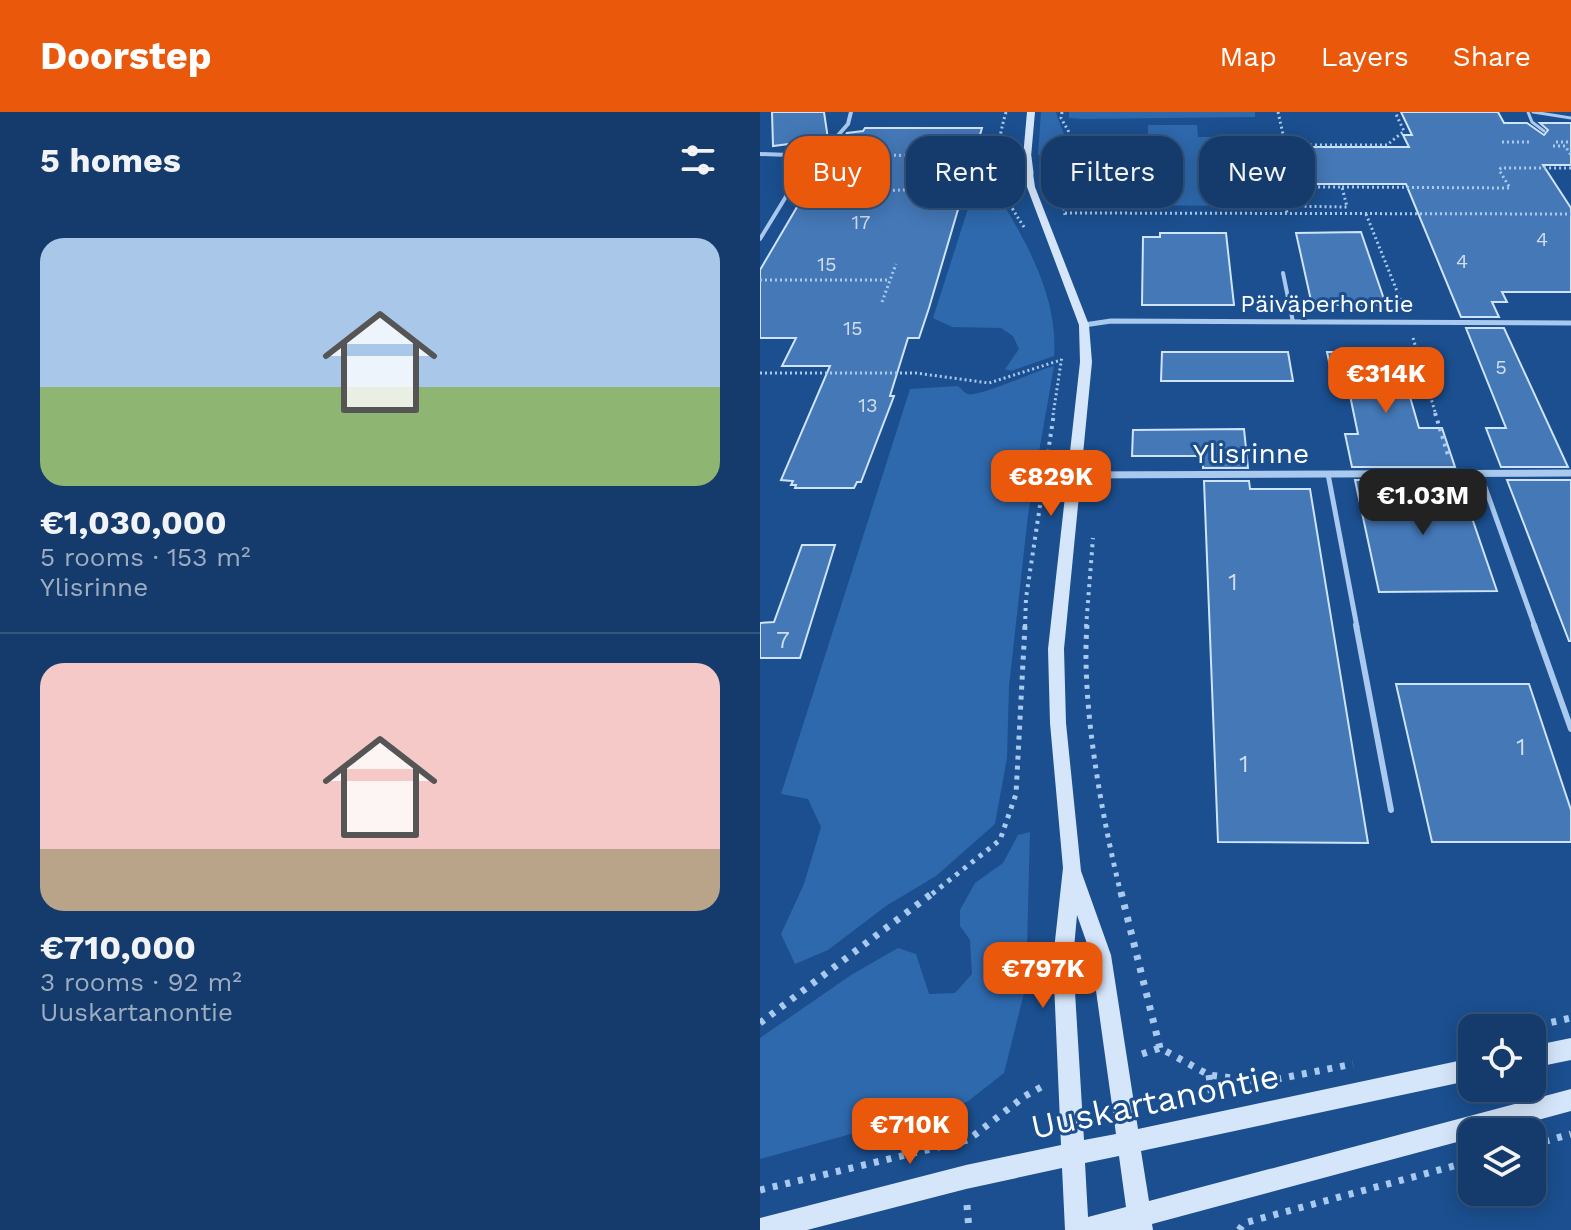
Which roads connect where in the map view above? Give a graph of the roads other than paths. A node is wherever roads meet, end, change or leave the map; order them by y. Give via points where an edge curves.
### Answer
1 (851, 112) edge
2 (1031, 112) edge
3 (1530, 112) edge
4 (1571, 118) edge
5 (1544, 131) dead end
6 (836, 136) edge
7 (760, 154) edge
8 (784, 154) edge
9 (784, 200) edge
10 (760, 239) edge
11 (1283, 273) dead end
12 (1293, 322) junction
13 (1571, 323) edge
14 (1084, 325) junction
15 (1480, 473) junction
16 (1571, 473) edge
17 (1328, 474) junction
18 (1074, 475) junction
19 (1571, 729) edge
20 (1391, 810) dead end
21 (1072, 868) junction
22 (1571, 1049) edge
23 (1546, 1054) edge
24 (1458, 1072) edge
25 (1571, 1100) edge
26 (1129, 1141) junction
27 (1073, 1154) junction
28 (1140, 1223) edge
29 (760, 1230) edge
30 (1077, 1230) edge
31 (1086, 1230) edge

1 - 6 street
2 - 14 street, bridge via 1031,187
3 - 4 lane
3 - 5 lane via 1532,122
7 - 8 street
9 - 10 street
11 - 12 lane
12 - 13 street, Päiväperhontie
12 - 14 street, Päiväperhontie
14 - 18 street via 1086,362
15 - 16 street, Ylisrinne
15 - 17 street, Ylisrinne
15 - 19 lane
17 - 18 street, Ylisrinne
17 - 20 lane
18 - 21 street via 1056,649
21 - 26 street via 1101,955
21 - 27 street via 1063,959
22 - 23 street
24 - 26 street, Uuskartanontie
25 - 28 street
26 - 27 street, Uuskartanontie
26 - 28 street
27 - 29 street, Uuskartanontie
27 - 30 street
28 - 31 street

